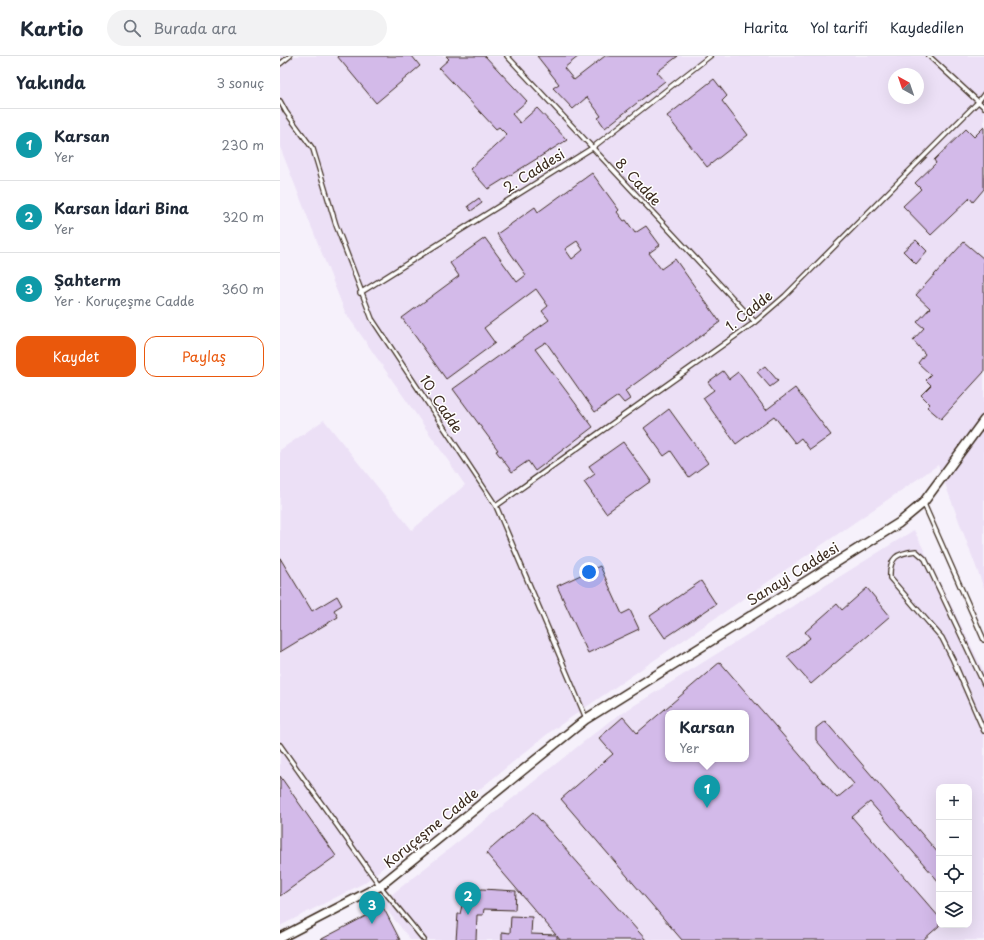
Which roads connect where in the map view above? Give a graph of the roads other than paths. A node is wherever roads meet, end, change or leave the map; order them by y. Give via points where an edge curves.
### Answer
1 (290, 56) edge
2 (507, 56) edge
3 (710, 56) edge
4 (929, 56) edge
5 (280, 64) edge
6 (984, 94) edge
7 (280, 101) edge
8 (978, 102) junction
9 (984, 107) edge
10 (592, 148) junction
11 (360, 293) junction
12 (755, 322) junction
13 (984, 420) edge
14 (923, 503) junction
15 (496, 506) junction
16 (984, 640) edge
17 (984, 684) edge
18 (586, 719) junction
19 (984, 731) edge
20 (280, 745) edge
21 (380, 886) junction
22 (280, 938) edge
23 (424, 940) edge

1 - 5 lane
2 - 10 lane, 8. Cadde
3 - 10 lane, 2. Caddesi
4 - 8 lane
6 - 8 lane, 1. Cadde
7 - 11 lane, 10. Cadde via 313,149
8 - 9 lane
8 - 12 lane, 1. Cadde via 785,296
10 - 11 lane, 2. Caddesi
10 - 12 lane, 8. Cadde
11 - 15 lane, 10. Cadde via 372,319
12 - 15 lane, 1. Cadde
13 - 14 street, Sanayi Caddesi
14 - 16 lane
14 - 18 street, Sanayi Caddesi via 899,523
15 - 18 lane, 10. Cadde
17 - 19 lane via 925,559 916,551 904,552 894,557 890,578 942,638
18 - 21 street, Koruçeşme Cadde
20 - 21 lane
21 - 22 street, Koruçeşme Cadde
21 - 23 lane

